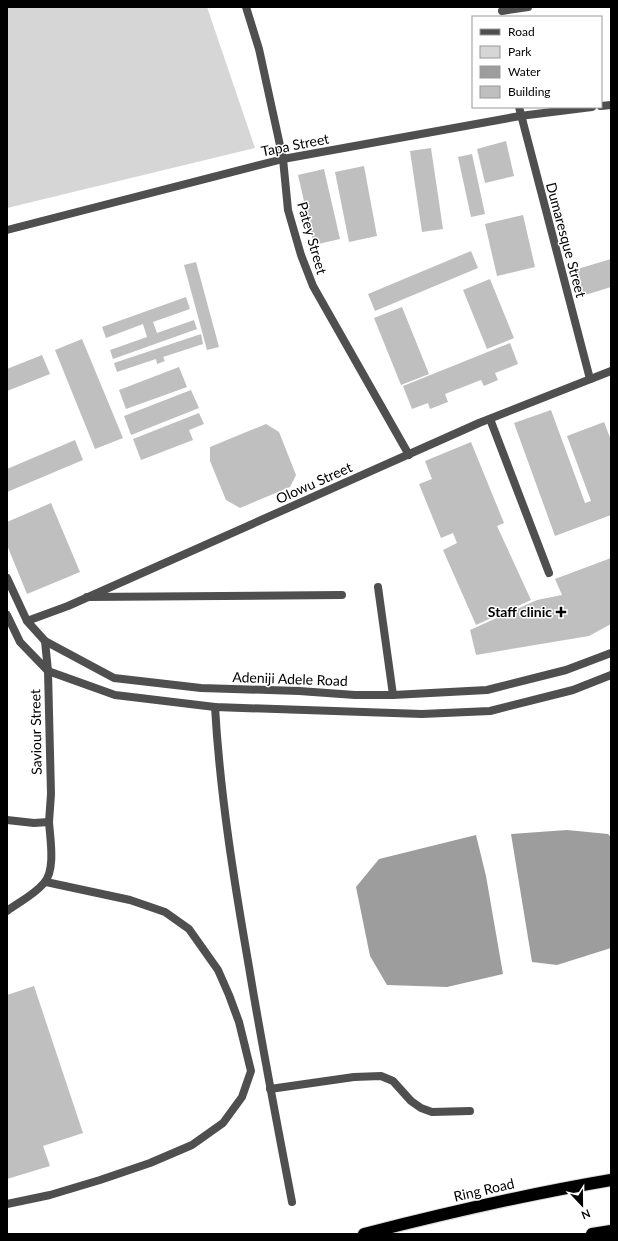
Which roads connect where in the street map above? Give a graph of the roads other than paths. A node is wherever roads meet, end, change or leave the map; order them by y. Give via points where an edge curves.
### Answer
1 (246, 7) edge
2 (528, 7) edge
3 (502, 12) edge
4 (519, 108) edge
5 (584, 108) edge
6 (520, 116) junction
7 (283, 159) junction
8 (7, 230) edge
9 (611, 371) edge
10 (590, 379) junction
11 (490, 419) junction
12 (409, 455) junction
13 (549, 573) dead end
14 (7, 578) edge
15 (378, 587) dead end
16 (342, 595) dead end
17 (86, 597) junction
18 (7, 615) edge
19 (28, 621) junction
20 (45, 641) junction
21 (611, 652) edge
22 (48, 671) junction
23 (611, 675) edge
24 (393, 695) junction
25 (215, 707) junction
26 (7, 820) edge
27 (49, 822) junction
28 (46, 882) junction
29 (7, 911) edge
30 (270, 1089) junction
31 (470, 1111) dead end
32 (611, 1180) edge
33 (292, 1202) dead end
34 (7, 1204) edge
35 (611, 1230) edge
36 (364, 1234) edge
37 (592, 1234) edge

1 - 7 street, Patey Street via 259,49
2 - 3 street
4 - 6 street, Dumaresque Street
5 - 6 street, Tapa Street
6 - 7 street, Tapa Street
6 - 10 street, Dumaresque Street
7 - 8 street, Tapa Street
7 - 12 street, Patey Street via 288,210 313,286
9 - 10 street, Olowu Street
10 - 11 street, Olowu Street
11 - 12 street, Olowu Street
11 - 13 street
12 - 17 street, Olowu Street
14 - 19 street, Adeniji Adele Road
15 - 24 street
16 - 17 street
17 - 19 street, Olowu Street
18 - 22 street via 20,642
19 - 20 street, Adeniji Adele Road
20 - 22 street, Saviour Street
20 - 24 street, Adeniji Adele Road via 114,678 201,688
21 - 24 street, Adeniji Adele Road via 566,670 487,690
22 - 25 street via 115,695
22 - 27 street, Saviour Street via 51,794
23 - 25 street via 573,690 490,711 422,714
25 - 30 street via 232,872
26 - 27 street
27 - 28 street, Saviour Street via 51,867
28 - 29 street
28 - 34 street via 130,900 165,912 189,929 218,970 229,995 239,1022 251,1071 242,1097 223,1123 192,1145 100,1180 50,1195
30 - 31 street via 354,1077 381,1076 393,1081 421,1108 432,1112
30 - 33 street
32 - 36 highway, Ring Road via 552,1190
35 - 37 highway

